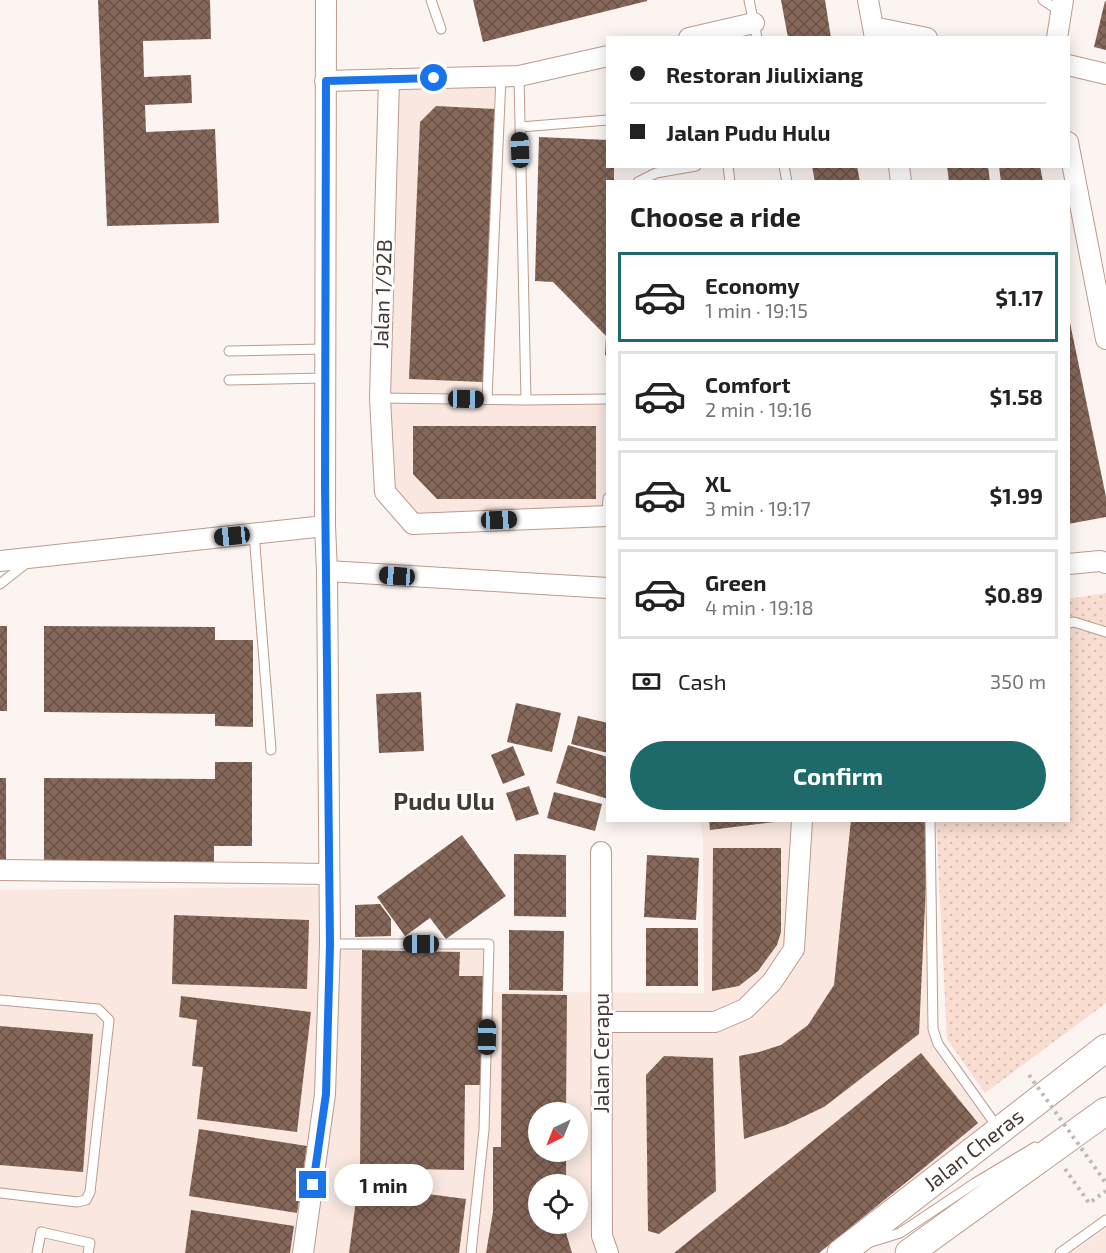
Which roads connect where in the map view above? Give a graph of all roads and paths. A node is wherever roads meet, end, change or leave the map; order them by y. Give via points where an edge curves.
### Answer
1 (326, 0) edge
2 (431, 0) edge
3 (749, 0) edge
4 (868, 0) edge
5 (1043, 0) edge
6 (1062, 6) edge
7 (441, 29) dead end
8 (755, 30) edge
9 (874, 32) edge
10 (706, 36) edge
11 (909, 36) edge
12 (1057, 36) edge
13 (606, 56) edge
14 (1070, 65) edge
15 (1106, 74) edge
16 (510, 77) junction
17 (389, 79) junction
18 (326, 81) junction
19 (606, 120) edge
20 (520, 127) junction
21 (1070, 152) edge
22 (685, 168) edge
23 (642, 180) edge
24 (1106, 339) edge
25 (324, 349) junction
26 (229, 351) dead end
27 (324, 378) junction
28 (229, 380) dead end
29 (380, 398) junction
30 (487, 399) junction
31 (606, 399) edge
32 (525, 400) junction
33 (606, 516) edge
34 (325, 526) junction
35 (254, 533) junction
36 (34, 557) junction
37 (1104, 559) edge
38 (0, 561) edge
39 (1070, 564) edge
40 (327, 572) junction
41 (0, 584) edge
42 (606, 588) edge
43 (1070, 623) edge
44 (1106, 632) edge
45 (271, 750) dead end
46 (802, 822) edge
47 (930, 822) edge
48 (601, 852) dead end
49 (0, 870) edge
50 (329, 874) junction
51 (330, 944) junction
52 (0, 1000) edge
53 (602, 1022) junction
54 (1106, 1048) edge
55 (1029, 1075) dead end
56 (1106, 1104) edge
57 (1106, 1112) edge
58 (999, 1130) junction
59 (1054, 1140) junction
60 (975, 1183) junction
61 (1106, 1183) edge
62 (1106, 1191) edge
63 (0, 1193) edge
64 (1106, 1220) edge
65 (843, 1252) edge
66 (910, 1252) edge
67 (37, 1253) edge
68 (88, 1253) edge
69 (303, 1253) edge
70 (471, 1253) edge
71 (608, 1253) edge
72 (1060, 1253) edge

1 - 18 street
2 - 7 lane
3 - 8 lane
4 - 9 street
5 - 6 lane
6 - 12 street
8 - 10 street
9 - 11 street
13 - 16 street
14 - 15 street
16 - 17 street
16 - 20 lane
16 - 30 lane
17 - 18 street
17 - 29 street, Jalan 1/92B
18 - 25 street
19 - 20 lane
20 - 32 lane
21 - 24 street
22 - 23 lane
25 - 26 lane
25 - 27 street
27 - 28 lane
27 - 34 street
29 - 30 lane
29 - 33 street, Jalan 1/92B via 385,492 413,524
30 - 32 lane
31 - 32 lane
34 - 35 street
34 - 40 street
35 - 36 street
35 - 45 lane
36 - 38 street
36 - 41 lane
37 - 39 street
40 - 42 street
40 - 50 street
43 - 44 lane
46 - 53 street via 794,949 772,982 745,1009 715,1022
47 - 58 lane via 933,1029 938,1044
48 - 53 street, Jalan Cerapu
49 - 50 street
50 - 51 street
51 - 69 street via 326,1094
51 - 70 lane via 489,944 484,1130
52 - 63 lane via 98,1009 109,1020 86,1200
53 - 71 street, Jalan Cerapu via 602,1236
54 - 58 main road, Jalan Cheras
55 - 61 path, bridge
56 - 59 lane
57 - 59 main road, Jalan Cheras
58 - 65 main road, Jalan Cheras
59 - 60 lane
59 - 62 path via 1089,1203
59 - 66 main road, Jalan Cheras
60 - 65 lane via 900,1233
60 - 66 lane
64 - 72 lane
67 - 68 lane via 41,1232 90,1243

